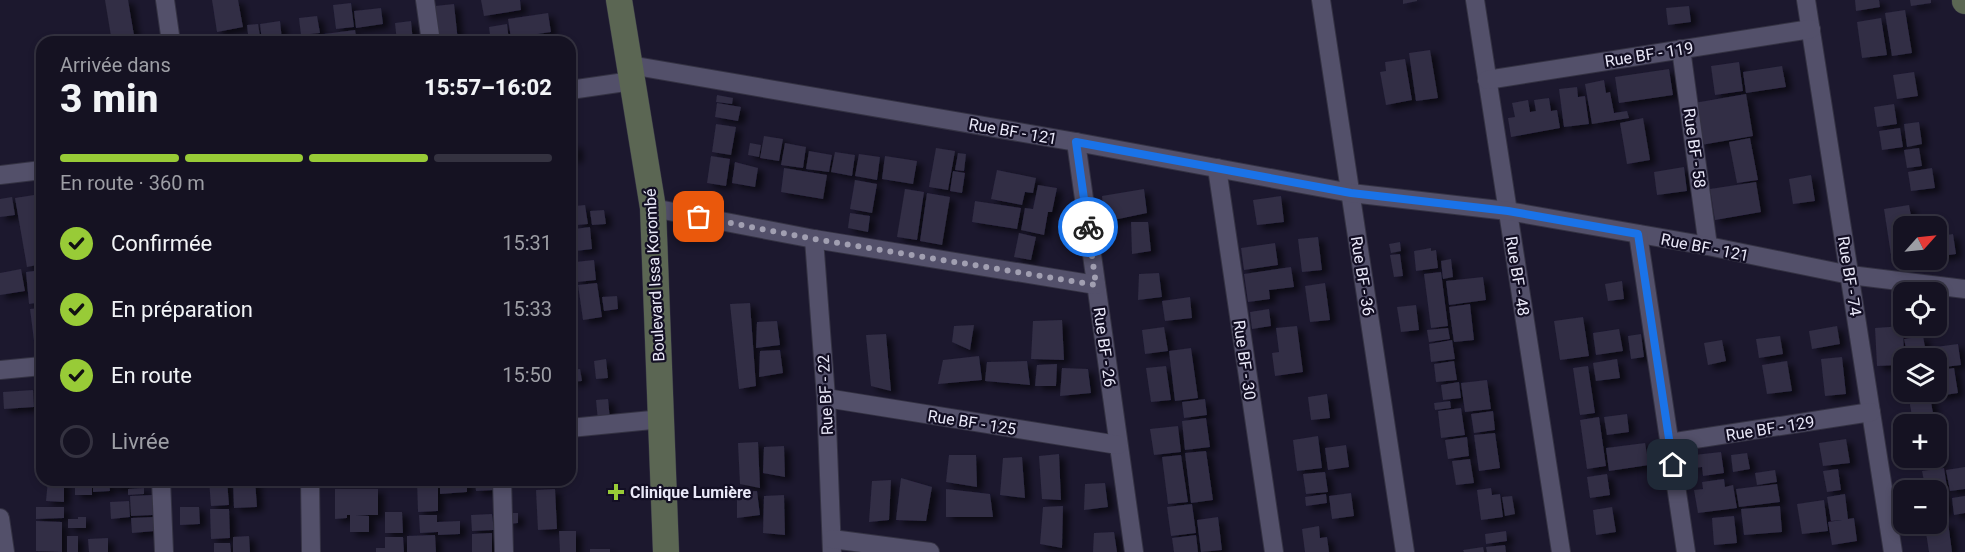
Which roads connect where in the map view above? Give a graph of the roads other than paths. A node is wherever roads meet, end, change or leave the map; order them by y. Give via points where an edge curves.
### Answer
1 (165, 0) edge
2 (425, 0) edge
3 (619, 0) edge
4 (1321, 0) edge
5 (1474, 0) edge
6 (1806, 0) edge
7 (1811, 29) junction
8 (170, 36) edge
9 (430, 36) edge
10 (1681, 49) junction
11 (631, 73) junction
12 (1487, 80) junction
13 (576, 88) edge
14 (1076, 142) junction
15 (1217, 168) junction
16 (36, 171) edge
17 (0, 176) edge
18 (1351, 193) junction
19 (653, 208) junction
20 (1508, 211) junction
21 (1638, 234) junction
22 (814, 239) junction
23 (1708, 246) junction
24 (1850, 275) junction
25 (1096, 285) junction
26 (1965, 289) edge
27 (36, 367) edge
28 (0, 370) edge
29 (826, 398) junction
30 (1870, 412) junction
31 (662, 419) junction
32 (576, 427) edge
33 (1669, 444) junction
34 (1119, 445) junction
35 (161, 486) edge
36 (310, 486) edge
37 (502, 486) edge
38 (0, 518) edge
39 (832, 545) edge
40 (5, 552) edge
41 (164, 552) edge
42 (311, 552) edge
43 (504, 552) edge
44 (666, 552) edge
45 (930, 552) edge
46 (1134, 552) edge
47 (1274, 552) edge
48 (1406, 552) edge
49 (1561, 552) edge
50 (1686, 552) edge
51 (1893, 552) edge

1 - 8 street
2 - 9 street
3 - 11 street, Boulevard Issa Korombé
4 - 18 street, Rue BF - 36
5 - 12 street, Rue BF - 48
6 - 7 street, Rue BF - 74
7 - 10 street, Rue BF - 119
7 - 24 street, Rue BF - 74
10 - 12 street, Rue BF - 119
10 - 23 street, Rue BF - 58
11 - 13 street, Rue BF - 121
11 - 14 street, Rue BF - 121
11 - 19 street, Boulevard Issa Korombé
12 - 20 street, Rue BF - 48
14 - 15 street, Rue BF - 121
14 - 25 street, Rue BF - 26
15 - 18 street, Rue BF - 121
15 - 47 street, Rue BF - 30
16 - 17 street
18 - 20 street, Rue BF - 121
18 - 48 street, Rue BF - 36
19 - 22 street
19 - 31 street, Boulevard Issa Korombé
20 - 21 street, Rue BF - 121
20 - 49 street, Rue BF - 48
21 - 23 street, Rue BF - 121
21 - 33 street
22 - 25 street
22 - 29 street, Rue BF - 22
23 - 24 street, Rue BF - 121
24 - 26 street, Rue BF - 121
24 - 30 street, Rue BF - 74
25 - 34 street, Rue BF - 26
27 - 28 street
29 - 34 street, Rue BF - 125
29 - 39 street, Rue BF - 22
30 - 33 street, Rue BF - 129
30 - 51 street, Rue BF - 74
31 - 32 street
31 - 44 street, Boulevard Issa Korombé
33 - 50 street
34 - 46 street, Rue BF - 26
35 - 41 street
36 - 42 street
37 - 43 street
38 - 40 street
39 - 45 street

